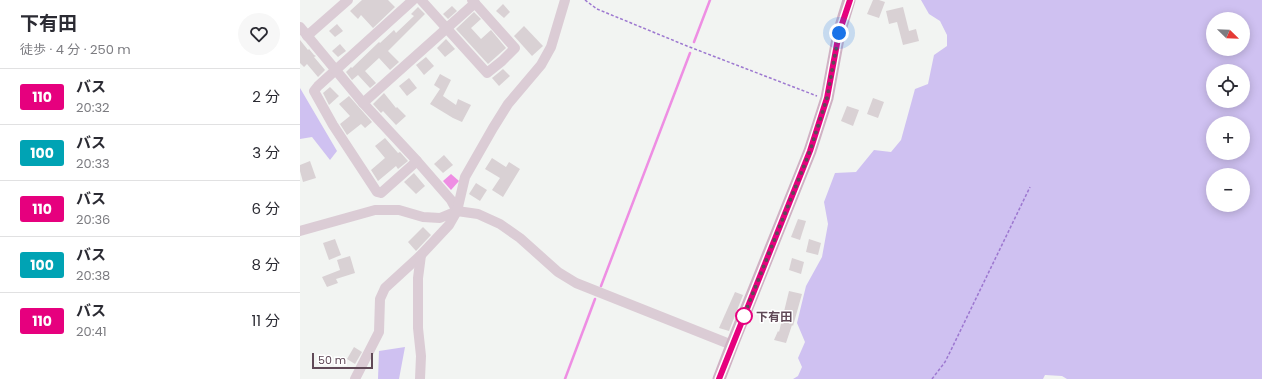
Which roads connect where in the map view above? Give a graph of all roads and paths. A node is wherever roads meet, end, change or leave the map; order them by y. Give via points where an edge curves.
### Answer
1 (348, 0) edge
2 (413, 0) edge
3 (421, 0) edge
4 (565, 0) edge
5 (585, 0) edge
6 (850, 0) edge
7 (473, 2) edge
8 (300, 28) edge
9 (447, 29) junction
10 (307, 36) junction
11 (335, 70) junction
12 (827, 98) junction
13 (363, 103) junction
14 (417, 160) junction
15 (1030, 187) dead end
16 (457, 211) junction
17 (300, 231) edge
18 (421, 255) junction
19 (732, 345) junction
20 (355, 379) edge
21 (420, 379) edge
22 (719, 379) edge
23 (932, 379) edge

1 - 10 street
2 - 11 street
3 - 9 street
4 - 16 street via 551,47 541,65 508,104 493,128 465,178
5 - 12 path via 598,9 687,46
6 - 12 main road via 839,33
7 - 9 street
7 - 9 street via 516,48 487,73
8 - 10 street
9 - 13 street
10 - 11 street
11 - 13 street
11 - 14 street via 314,91 333,126 377,192 381,193
12 - 19 main road via 810,151
13 - 14 street
14 - 16 street via 451,200
15 - 23 path via 945,362
16 - 17 street via 440,218 423,217 400,210 375,210
16 - 18 street via 449,225
16 - 19 street via 478,214 500,224 558,272 576,283
18 - 20 street via 385,288 380,299 379,332
18 - 21 street via 418,278
19 - 22 main road

